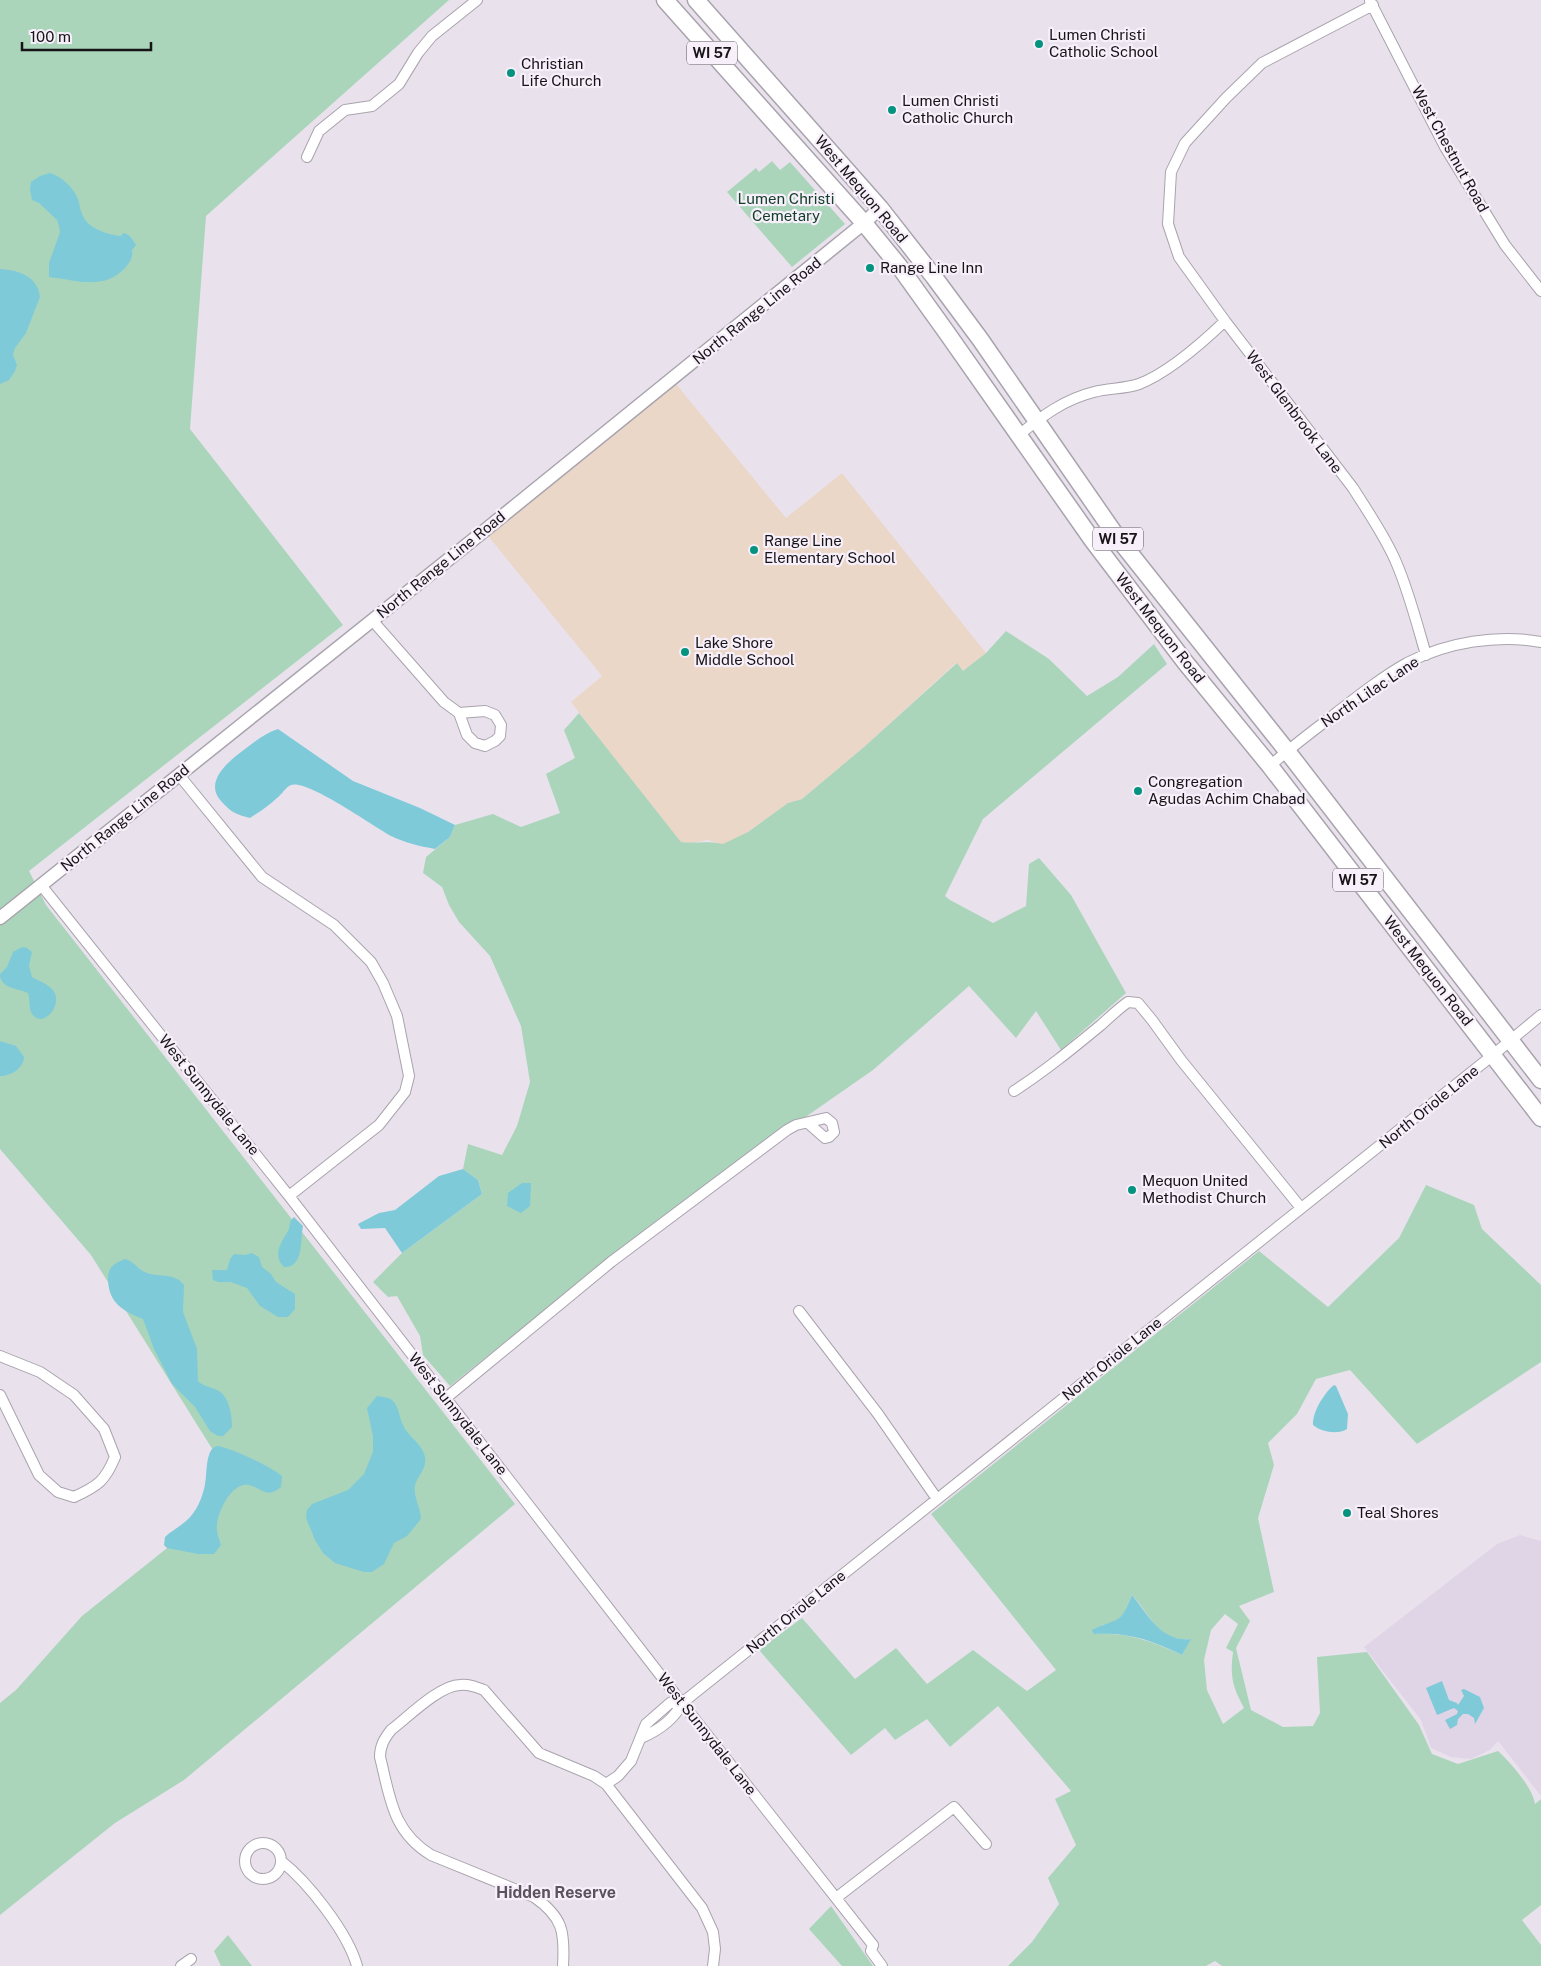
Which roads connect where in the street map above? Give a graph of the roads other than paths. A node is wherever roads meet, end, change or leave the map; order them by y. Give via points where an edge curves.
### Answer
1 (477, 0) edge
2 (665, 0) edge
3 (696, 0) edge
4 (1371, 3) edge
5 (307, 157) dead end
6 (880, 208) junction
7 (864, 224) junction
8 (1541, 291) edge
9 (1225, 321) junction
10 (1036, 421) junction
11 (1019, 435) junction
12 (372, 620) junction
13 (1541, 642) edge
14 (1426, 655) junction
15 (459, 713) dead end
16 (1286, 751) junction
17 (1270, 766) junction
18 (179, 775) junction
19 (41, 885) junction
20 (0, 918) edge
21 (1541, 1015) edge
22 (1510, 1040) junction
23 (1493, 1055) junction
24 (1541, 1080) edge
25 (1014, 1091) dead end
26 (1541, 1118) edge
27 (808, 1123) dead end
28 (289, 1196) junction
29 (1302, 1208) junction
30 (799, 1311) dead end
31 (0, 1356) edge
32 (0, 1395) edge
33 (446, 1398) junction
34 (937, 1499) junction
35 (682, 1703) junction
36 (606, 1784) junction
37 (986, 1844) dead end
38 (281, 1861) dead end
39 (836, 1898) junction
40 (191, 1959) dead end
41 (181, 1966) edge
42 (357, 1966) edge
43 (563, 1966) edge
44 (713, 1966) edge
45 (882, 1966) edge

1 - 5 street via 432,36 399,84 372,106 345,110 319,131
2 - 7 main road, West Mequon Road / WI 57
3 - 6 main road, West Mequon Road / WI 57
4 - 8 street, West Chestnut Road via 1445,147 1505,245
4 - 9 street, West Glenbrook Lane via 1262,63 1185,143 1171,172 1168,224 1179,257
6 - 7 street, North Range Line Road
6 - 10 main road, West Mequon Road / WI 57 via 957,308
7 - 11 main road, West Mequon Road / WI 57 via 948,333
7 - 12 street, North Range Line Road
9 - 10 street via 1201,344 1139,384 1070,400
9 - 14 street, West Glenbrook Lane via 1369,512 1398,566
10 - 11 street
10 - 16 main road, West Mequon Road / WI 57 via 1117,537
11 - 17 main road, West Mequon Road / WI 57 via 1070,509 1185,662
12 - 15 street via 444,702
12 - 18 street, North Range Line Road
13 - 14 street, North Lilac Lane via 1522,639 1479,641
14 - 16 street, North Lilac Lane via 1393,673
16 - 17 street, North Lilac Lane
16 - 22 main road, West Mequon Road / WI 57
17 - 23 main road, West Mequon Road / WI 57
18 - 19 street, North Range Line Road
18 - 28 street via 262,877 334,925 371,962 397,1016 409,1076 405,1092 380,1125
19 - 20 street, North Range Line Road
19 - 28 street, West Sunnydale Lane
21 - 22 street, North Oriole Lane
22 - 23 street, North Oriole Lane
22 - 24 main road, West Mequon Road / WI 57
23 - 26 main road, West Mequon Road / WI 57
23 - 29 street, North Oriole Lane
25 - 29 street via 1043,1072 1117,1009 1128,1002 1138,1003 1180,1060
27 - 33 street via 787,1130 611,1262
28 - 33 street, West Sunnydale Lane
29 - 34 street, North Oriole Lane
30 - 34 street via 878,1414
31 - 32 street via 40,1372 74,1395 104,1429 115,1457 108,1474 93,1489 74,1497 58,1492 39,1475
33 - 35 street, West Sunnydale Lane
34 - 35 street, North Oriole Lane
35 - 36 street, North Oriole Lane via 678,1713 653,1733 641,1738 631,1762
35 - 39 street, West Sunnydale Lane
36 - 43 street via 539,1753 484,1690 472,1686 459,1684 440,1692 391,1730 380,1749 395,1816 408,1837 418,1847 444,1862 534,1897 547,1906 561,1926
36 - 44 street via 702,1908 713,1932
37 - 39 street via 954,1807
38 - 42 street via 293,1870 343,1933
39 - 45 street, West Sunnydale Lane via 873,1945 871,1951
40 - 41 street

